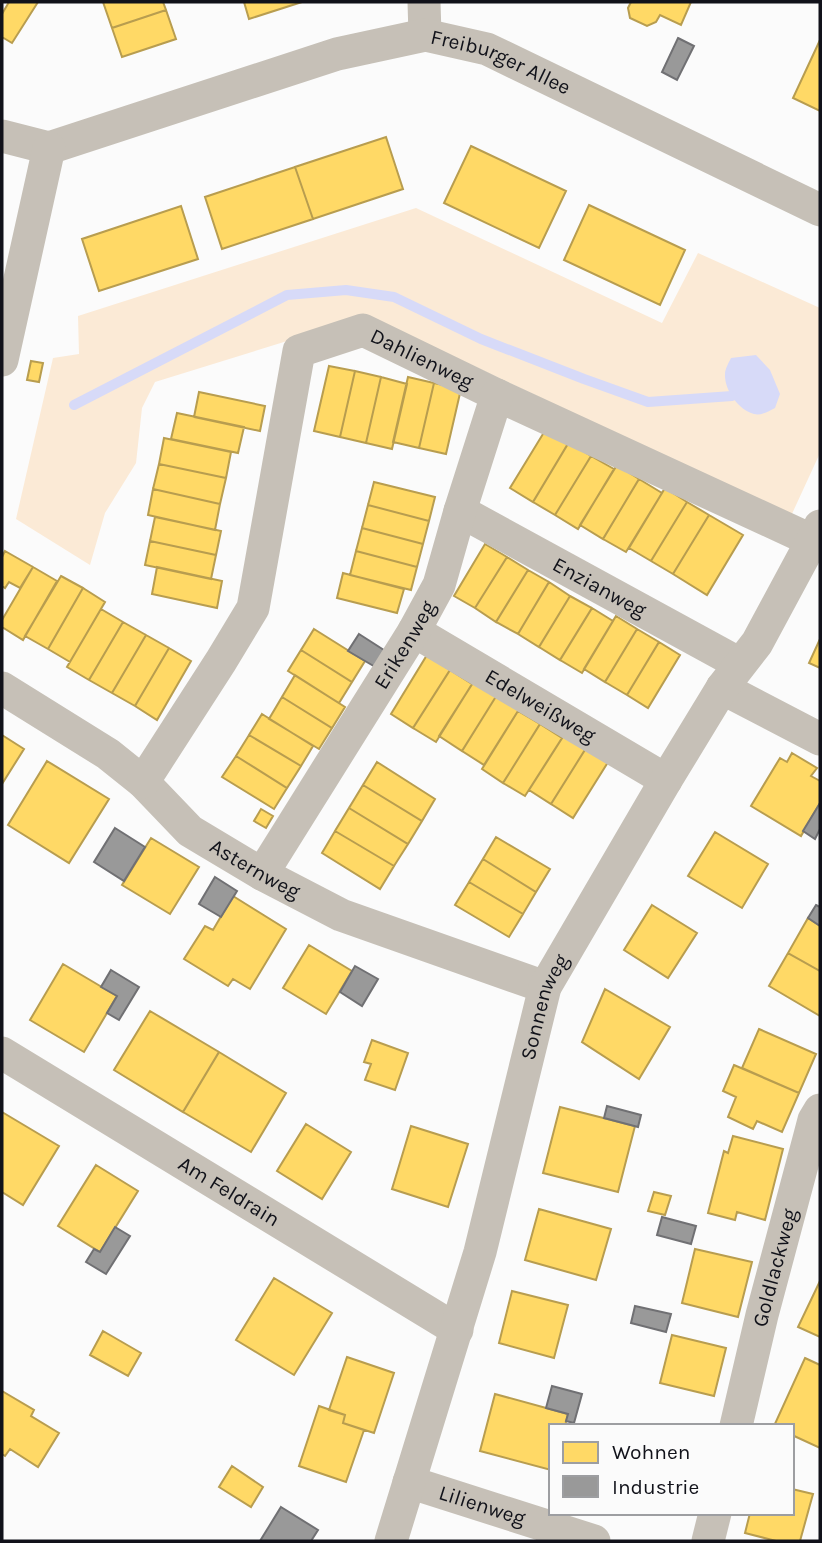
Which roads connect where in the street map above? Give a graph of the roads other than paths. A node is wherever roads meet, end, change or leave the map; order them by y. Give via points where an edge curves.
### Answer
1 (424, 2) edge
2 (425, 36) junction
3 (2, 136) edge
4 (49, 148) junction
5 (820, 210) edge
6 (2, 360) edge
7 (497, 395) junction
8 (460, 511) junction
9 (817, 533) edge
10 (414, 631) junction
11 (731, 676) junction
12 (2, 688) edge
13 (820, 739) edge
14 (666, 780) junction
15 (143, 782) junction
16 (262, 874) junction
17 (545, 987) junction
18 (2, 1053) edge
19 (816, 1132) edge
20 (457, 1330) junction
21 (736, 1424) edge
22 (409, 1482) junction
23 (714, 1515) edge
24 (391, 1541) edge
25 (594, 1541) edge
26 (708, 1541) edge

1 - 2 street
2 - 4 street, Freiburger Allee via 337,54
2 - 5 street, Freiburger Allee via 487,49
3 - 4 street
4 - 6 street
7 - 8 street, Erikenweg
7 - 9 street, Dahlienweg
7 - 15 street, Dahlienweg via 363,330 299,351 253,608
8 - 10 street, Erikenweg via 439,585
8 - 11 street, Enzianweg
9 - 11 street, Sonnenweg via 757,643
10 - 14 street, Edelweißweg
10 - 16 street, Erikenweg
11 - 13 street, Enzianweg
11 - 14 street, Sonnenweg
12 - 15 street, Asternweg via 108,754
14 - 17 street, Sonnenweg
15 - 16 street, Asternweg via 190,831
16 - 17 street, Asternweg via 341,915
17 - 20 street, Sonnenweg
18 - 20 street, Am Feldrain
19 - 21 street, Goldlackweg via 762,1315
20 - 22 street, Sonnenweg
22 - 24 street, Sonnenweg
22 - 25 street, Lilienweg
23 - 26 street

